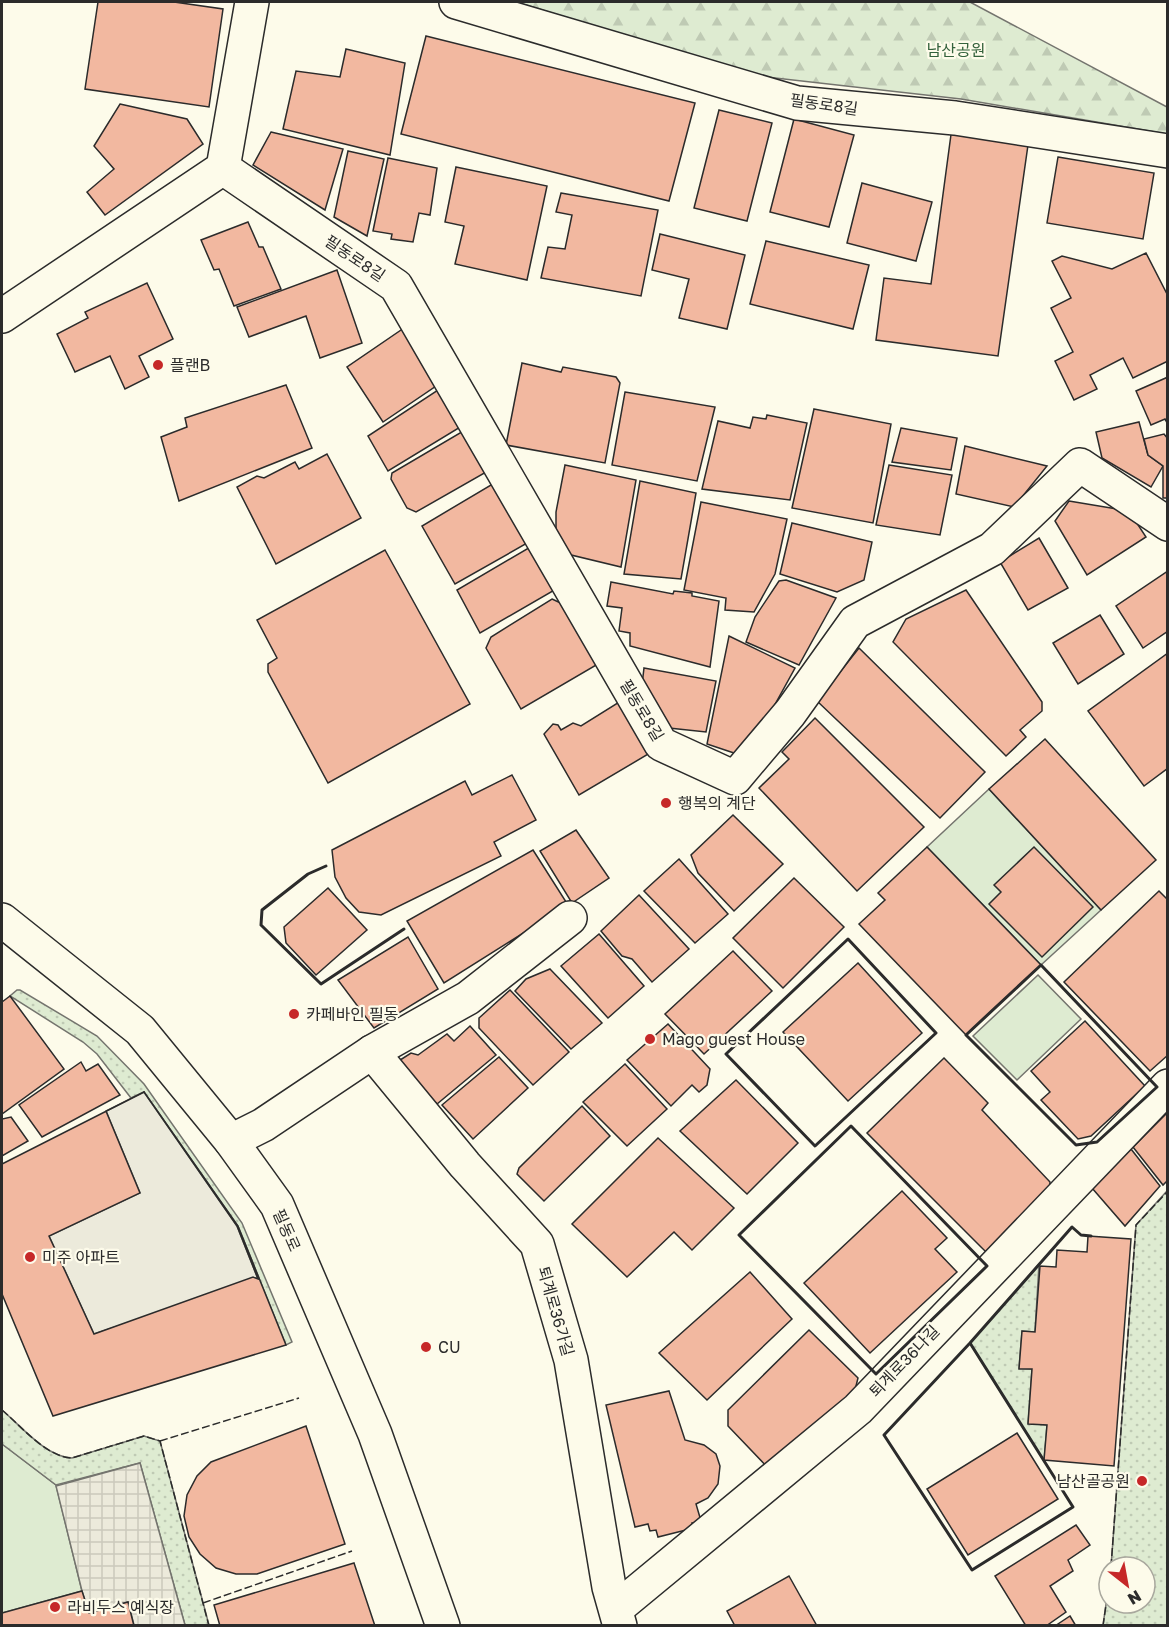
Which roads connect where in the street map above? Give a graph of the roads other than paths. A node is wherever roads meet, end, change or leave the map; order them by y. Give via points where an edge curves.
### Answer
1 (252, 2) edge
2 (456, 2) edge
3 (1167, 151) edge
4 (223, 168) junction
5 (2, 316) edge
6 (1167, 524) edge
7 (570, 918) dead end
8 (2, 920) edge
9 (372, 1052) junction
10 (1167, 1086) edge
11 (231, 1141) junction
12 (618, 1617) edge
13 (443, 1626) edge

1 - 4 street
2 - 3 street, 필동로8길 via 797,103 955,118
4 - 5 street
4 - 6 street, 필동로8길 via 396,286 661,744 735,778 790,714 855,622 992,549 1080,465
7 - 9 street via 468,998
8 - 11 street, 필동로 via 140,1030
9 - 11 street via 263,1125
9 - 12 street, 퇴계로36가길 via 465,1165 537,1244 571,1360 609,1587
10 - 12 street, 퇴계로36나길 via 858,1409
11 - 13 street, 필동로 via 277,1205 375,1434

